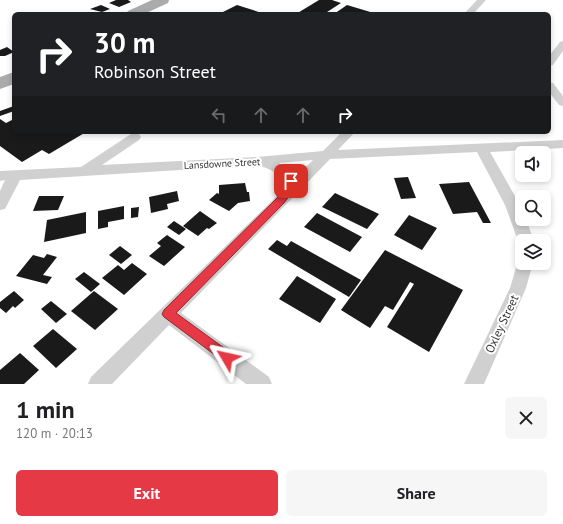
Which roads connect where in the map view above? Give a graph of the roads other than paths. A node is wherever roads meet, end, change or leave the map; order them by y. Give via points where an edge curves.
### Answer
1 (163, 0) edge
2 (177, 0) edge
3 (482, 0) edge
4 (137, 12) edge
5 (151, 12) edge
6 (470, 12) edge
7 (563, 44) edge
8 (551, 60) edge
9 (12, 69) edge
10 (0, 75) edge
11 (12, 78) edge
12 (0, 84) edge
13 (551, 88) edge
14 (563, 103) edge
15 (346, 134) edge
16 (135, 137) dead end
17 (563, 144) edge
18 (482, 149) junction
19 (325, 155) junction
20 (257, 161) junction
21 (86, 171) junction
22 (15, 175) junction
23 (0, 176) edge
24 (280, 201) junction
25 (0, 205) edge
26 (524, 234) edge
27 (523, 270) edge
28 (168, 314) junction
29 (98, 384) edge
30 (262, 384) edge
31 (474, 384) edge

1 - 4 main road
2 - 5 main road
3 - 6 street
7 - 8 street
9 - 10 main road
11 - 12 main road
13 - 14 street
15 - 19 street
16 - 21 street
17 - 18 street, Lansdowne Street
18 - 19 street, Lansdowne Street
18 - 26 street via 512,202
19 - 20 street, Lansdowne Street
19 - 24 street
20 - 21 street, Lansdowne Street
20 - 24 street via 273,165 291,181 291,187
21 - 22 street, Lansdowne Street
22 - 23 street, Lansdowne Street
22 - 25 street
24 - 28 street
27 - 31 street, Oxley Street via 518,288
28 - 29 street
28 - 30 street

